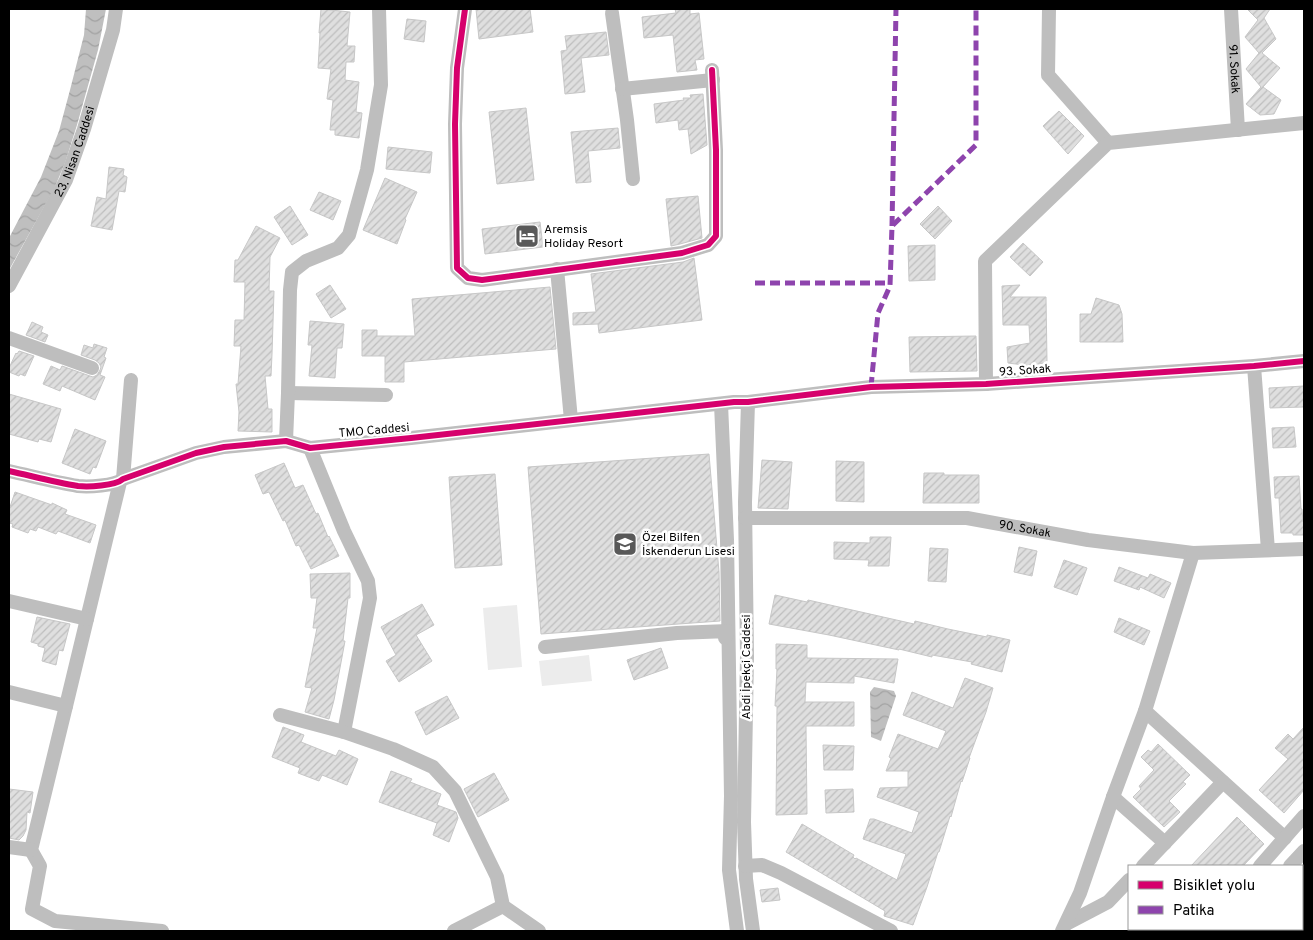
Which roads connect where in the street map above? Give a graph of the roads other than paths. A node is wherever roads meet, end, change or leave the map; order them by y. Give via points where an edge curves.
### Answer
1 (116, 9) edge
2 (379, 9) edge
3 (465, 9) edge
4 (1049, 9) edge
5 (1231, 9) edge
6 (612, 13) dead end
7 (622, 89) junction
8 (1304, 123) edge
9 (1238, 130) junction
10 (1108, 143) junction
11 (633, 179) dead end
12 (557, 269) junction
13 (9, 286) edge
14 (9, 338) edge
15 (1304, 362) edge
16 (1254, 366) junction
17 (92, 368) dead end
18 (131, 380) dead end
19 (986, 384) junction
20 (288, 393) junction
21 (386, 395) dead end
22 (748, 402) junction
23 (721, 404) junction
24 (571, 420) junction
25 (286, 441) junction
26 (310, 448) junction
27 (9, 471) edge
28 (121, 480) junction
29 (745, 518) junction
30 (1304, 549) edge
31 (1268, 550) junction
32 (1193, 553) junction
33 (9, 601) edge
34 (87, 619) junction
35 (728, 630) junction
36 (545, 647) dead end
37 (720, 648) dead end
38 (9, 692) edge
39 (66, 706) junction
40 (1145, 711) junction
41 (280, 716) dead end
42 (344, 732) junction
43 (1224, 782) junction
44 (1113, 797) junction
45 (1304, 816) edge
46 (1285, 838) junction
47 (1165, 843) junction
48 (9, 847) edge
49 (31, 850) junction
50 (1304, 850) edge
51 (1144, 865) edge
52 (1261, 865) edge
53 (1291, 865) edge
54 (745, 866) junction
55 (1128, 881) edge
56 (503, 906) junction
57 (1064, 928) edge
58 (162, 931) edge
59 (454, 931) edge
60 (539, 931) edge
61 (737, 931) edge
62 (753, 931) edge
63 (891, 931) edge

1 - 13 street, 23. Nisan Caddesi via 113,30 66,180
2 - 20 street via 381,85 367,170 349,235 338,248 306,261 292,272
3 - 12 street via 455,124 458,268 468,278 482,280
4 - 10 street via 1048,75
5 - 9 street, 91. Sokak
6 - 7 street
7 - 11 street
7 - 12 street via 712,75 716,236 708,245 682,253
8 - 9 street
9 - 10 street
10 - 19 street, 93. Sokak via 986,261
12 - 24 street
14 - 17 street
15 - 16 street, 93. Sokak
16 - 19 street, 93. Sokak
16 - 31 street
18 - 28 street
19 - 22 street, 93. Sokak via 871,387
20 - 21 street
20 - 25 street
22 - 23 street, TMO Caddesi
22 - 29 street, Abdi İpekçi Caddesi
23 - 24 street, TMO Caddesi
23 - 35 street, Abdi İpekçi Caddesi
24 - 26 street, TMO Caddesi
25 - 26 street, TMO Caddesi
25 - 28 street, TMO Caddesi via 196,453
26 - 42 street via 368,581 370,598
27 - 28 street, TMO Caddesi via 80,486 111,484
28 - 34 street
29 - 32 street, 90. Sokak via 967,518 1088,540
29 - 54 street, Abdi İpekçi Caddesi
30 - 31 street, 90. Sokak
31 - 32 street, 90. Sokak
32 - 40 street
33 - 34 street
34 - 39 street
35 - 36 street
35 - 37 street
35 - 61 street, Abdi İpekçi Caddesi via 729,870
38 - 39 street
39 - 49 street
40 - 43 street
40 - 44 street
41 - 42 street
42 - 56 street via 433,767 455,791 497,877
43 - 46 street
43 - 47 street
44 - 47 street
44 - 57 street via 1080,893
45 - 46 street
46 - 52 street
47 - 51 street
48 - 49 street
49 - 58 street via 40,866 32,909 55,921
50 - 53 street
54 - 62 street, Abdi İpekçi Caddesi
54 - 63 street via 762,866 781,874
55 - 57 street via 1108,902
56 - 59 street
56 - 60 street

